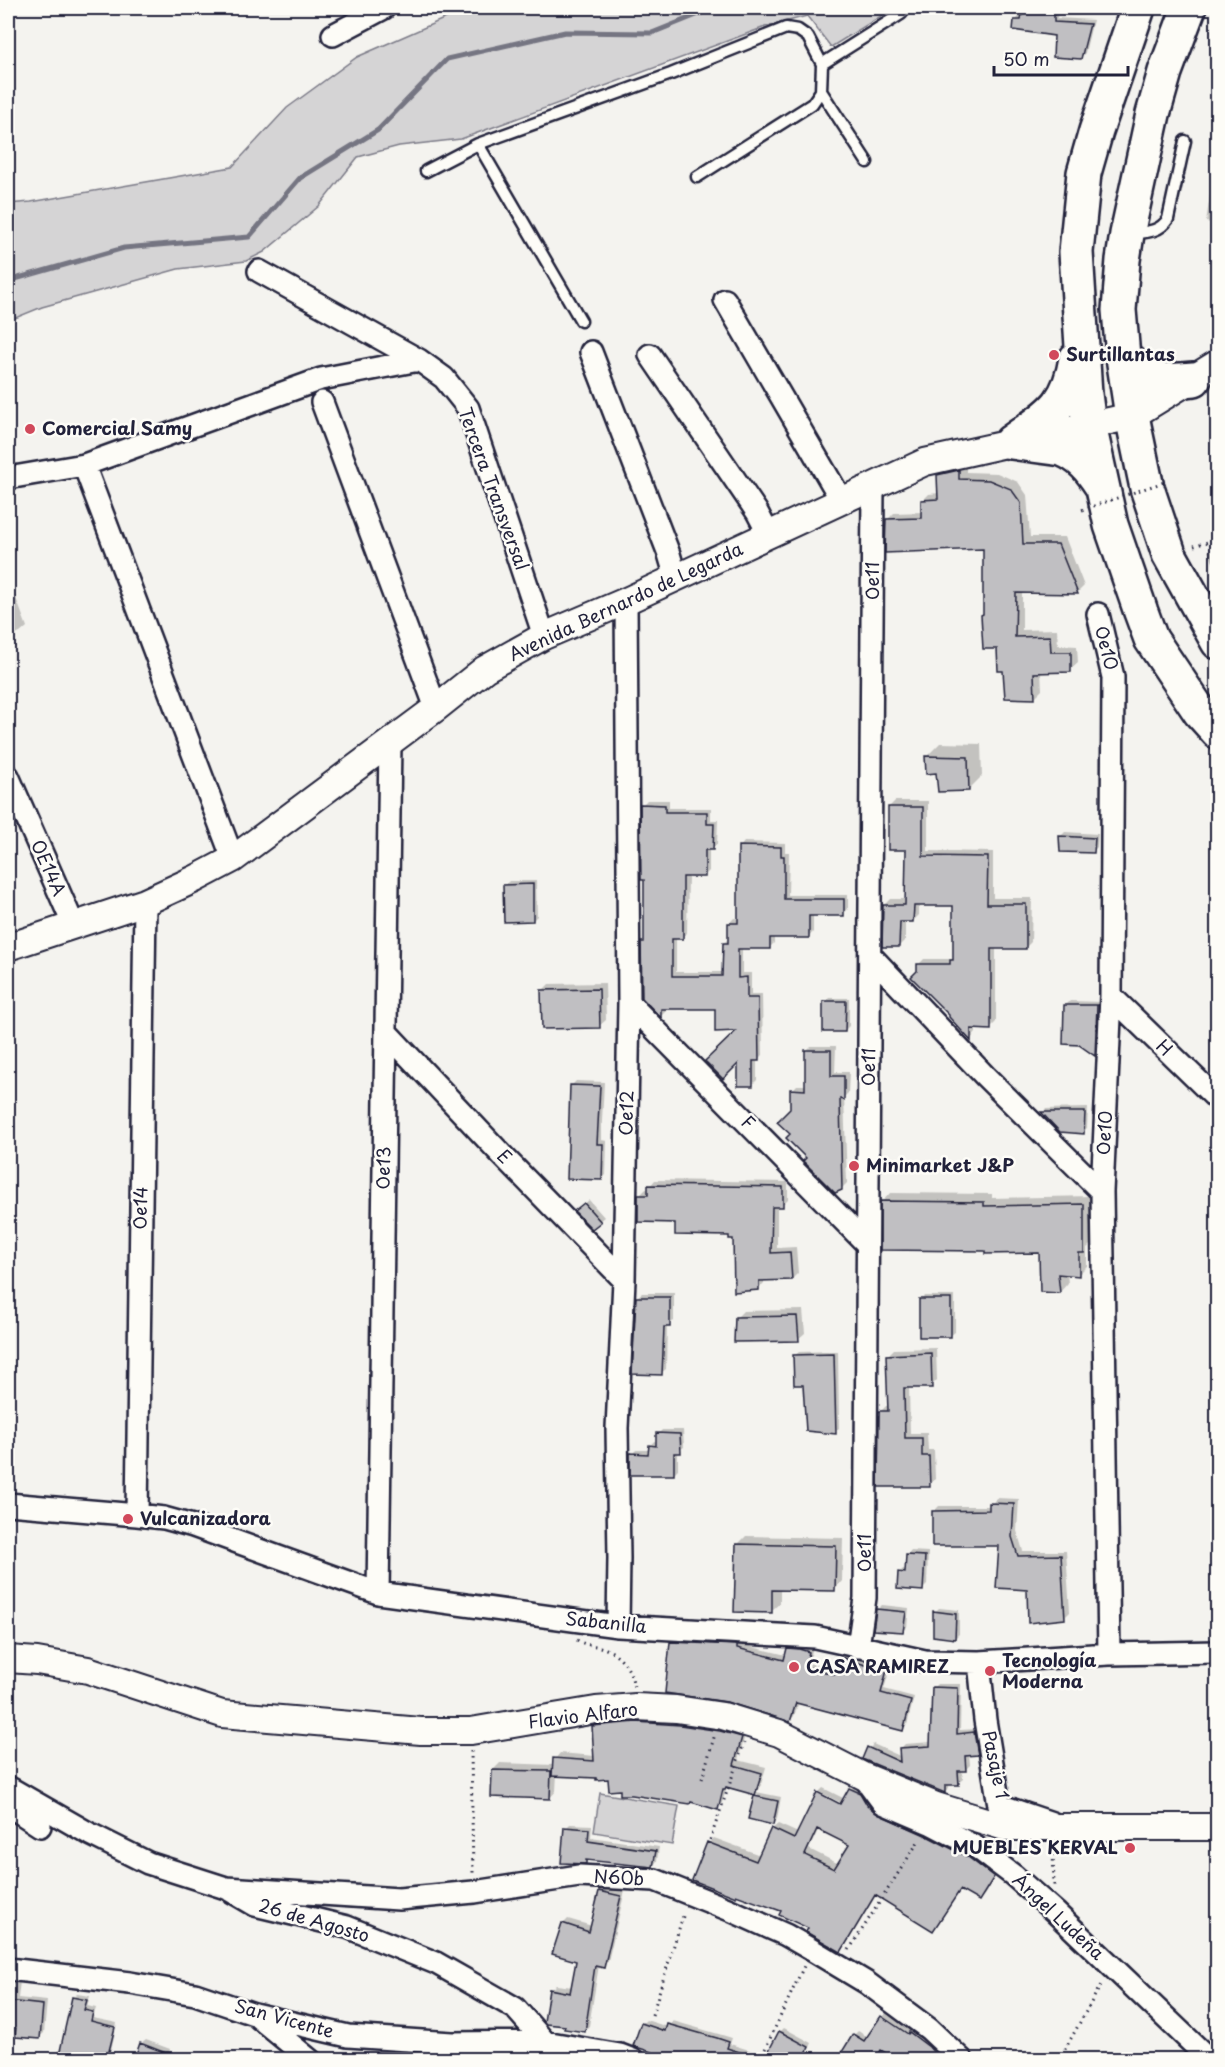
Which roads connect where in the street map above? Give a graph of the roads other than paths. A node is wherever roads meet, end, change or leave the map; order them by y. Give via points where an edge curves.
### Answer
1 (384, 8) edge
2 (906, 8) edge
3 (1138, 8) edge
4 (1189, 8) edge
5 (333, 35) dead end
6 (822, 64) junction
7 (821, 92) junction
8 (1185, 141) dead end
9 (478, 144) junction
10 (867, 162) dead end
11 (426, 171) dead end
12 (697, 177) dead end
13 (1127, 234) junction
14 (259, 272) dead end
15 (725, 300) dead end
16 (581, 321) dead end
17 (1080, 331) junction
18 (591, 351) dead end
19 (650, 355) dead end
20 (1122, 357) junction
21 (419, 360) junction
22 (1206, 371) edge
23 (322, 402) dead end
24 (1132, 416) junction
25 (1089, 425) junction
26 (1011, 442) junction
27 (84, 465) junction
28 (8, 478) edge
29 (873, 488) junction
30 (1092, 499) junction
31 (842, 501) junction
32 (770, 535) junction
33 (676, 578) junction
34 (626, 601) junction
35 (1098, 614) dead end
36 (544, 636) junction
37 (1218, 642) edge
38 (436, 708) junction
39 (1218, 732) edge
40 (390, 742) junction
41 (8, 776) edge
42 (233, 859) junction
43 (145, 902) junction
44 (74, 926) junction
45 (8, 946) edge
46 (871, 956) junction
47 (1111, 996) junction
48 (629, 1003) junction
49 (386, 1032) junction
50 (1218, 1100) edge
51 (1102, 1192) junction
52 (866, 1243) junction
53 (624, 1280) junction
54 (8, 1504) edge
55 (137, 1515) junction
56 (378, 1593) junction
57 (618, 1626) junction
58 (858, 1647) junction
59 (1218, 1652) edge
60 (1109, 1654) junction
61 (8, 1659) edge
62 (980, 1662) junction
63 (863, 1776) junction
64 (8, 1786) edge
65 (8, 1805) edge
66 (40, 1826) dead end
67 (1218, 1827) edge
68 (1053, 1838) junction
69 (226, 1888) junction
70 (8, 1969) edge
71 (254, 2014) junction
72 (545, 2042) junction
73 (309, 2060) edge
74 (633, 2060) edge
75 (962, 2060) edge
76 (1210, 2060) edge

1 - 5 street
2 - 6 lane
3 - 17 main road via 1084,173 1076,252
4 - 13 main road via 1156,103
6 - 7 lane
6 - 9 lane via 808,37 786,28
7 - 10 lane
7 - 12 lane via 812,104
8 - 13 lane via 1172,207 1163,227
9 - 11 lane
9 - 16 lane
13 - 20 main road via 1119,310
14 - 21 street, Tercera Transversal
15 - 31 street
17 - 25 main road
17 - 26 main road via 1074,371 1061,401
18 - 33 street
19 - 32 street
20 - 22 main road via 1156,380 1170,382
20 - 24 main road
21 - 27 street via 321,379
21 - 36 street, Tercera Transversal via 444,378 468,408
22 - 24 street, Avenida Bernardo de Legarda
23 - 38 street
24 - 25 street, Avenida Bernardo de Legarda
24 - 37 main road via 1147,488 1169,554
25 - 26 street, Avenida Bernardo de Legarda
25 - 30 main road
26 - 29 street, Avenida Bernardo de Legarda via 925,462
26 - 30 main road via 1070,452 1090,468
27 - 28 street
27 - 42 street
29 - 31 street, Avenida Bernardo de Legarda
29 - 46 street, Oe11
30 - 39 main road via 1113,534 1151,639
31 - 32 street, Avenida Bernardo de Legarda
32 - 33 street, Avenida Bernardo de Legarda
33 - 34 street, Avenida Bernardo de Legarda
34 - 36 street, Avenida Bernardo de Legarda
34 - 48 street, Oe12
35 - 47 street, Oe10 via 1113,677
36 - 38 street, Avenida Bernardo de Legarda via 485,669
38 - 40 street, Avenida Bernardo de Legarda
40 - 42 street, Avenida Bernardo de Legarda
40 - 49 street, Oe13
41 - 44 street, OE14A
42 - 43 street, Avenida Bernardo de Legarda
43 - 44 street, Avenida Bernardo de Legarda
43 - 55 street, Oe14
44 - 45 street, Avenida Bernardo de Legarda
46 - 51 street
46 - 52 street, Oe11
47 - 50 street, H
47 - 51 street, Oe10
48 - 52 street, F
48 - 53 street, Oe12
49 - 53 street, E
49 - 56 street, Oe13
51 - 60 street, Oe10
52 - 58 street, Oe11 via 865,1598
53 - 57 street, Oe12 via 617,1428
54 - 55 street, Sabanilla
55 - 56 street, Sabanilla via 193,1526
56 - 57 street, Sabanilla
57 - 58 street, Sabanilla via 815,1637
58 - 62 street, Sabanilla via 925,1661
59 - 60 street, Sabanilla
60 - 62 street, Sabanilla
61 - 63 street, Flavio Alfaro via 88,1670 222,1713 421,1731 471,1731 636,1707 720,1715 779,1733
62 - 68 street, Pasaje 1 via 999,1805
63 - 68 street, Flavio Alfaro via 936,1806
63 - 76 street, Ángel Ludeña via 883,1803 976,1847 1013,1875
64 - 69 street, 26 de Agosto via 148,1863
65 - 66 street
67 - 68 street, Flavio Alfaro
69 - 72 street, 26 de Agosto via 255,1905 347,1927 436,1963 515,2008
69 - 75 street, N60b via 399,1899 579,1876 655,1880 730,1910 812,1950 867,1983 929,2029
70 - 71 street, San Vicente via 173,1989
71 - 72 street, San Vicente via 367,2038 452,2043
71 - 73 street
72 - 74 street, San Vicente

